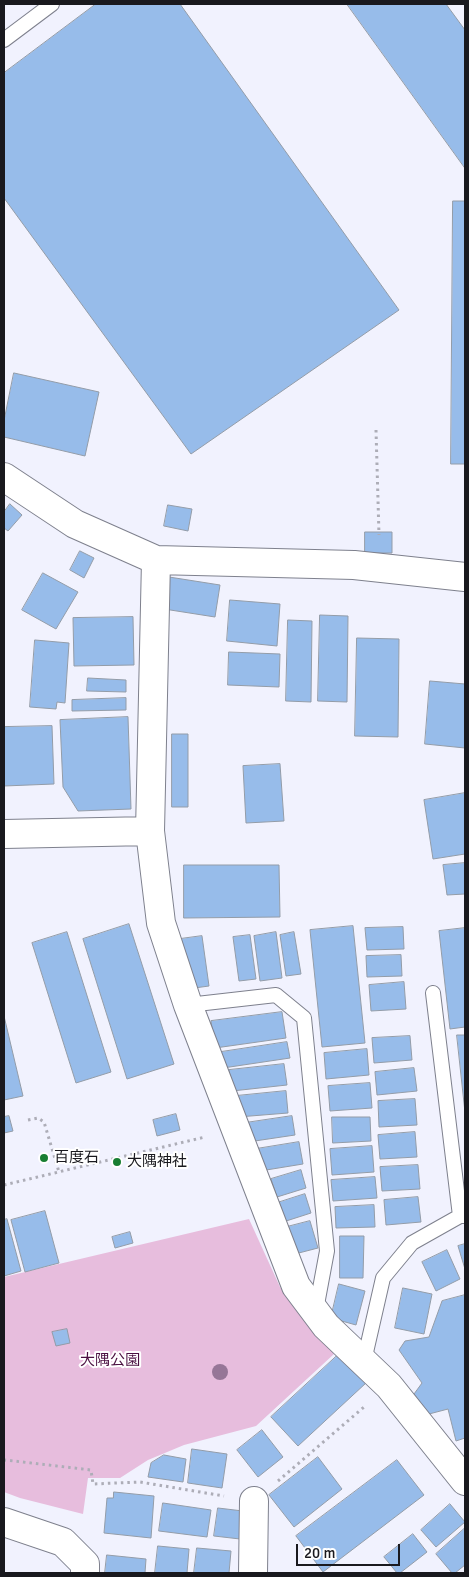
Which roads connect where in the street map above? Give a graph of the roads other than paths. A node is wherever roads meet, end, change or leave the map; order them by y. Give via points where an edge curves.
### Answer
1 (52, 4) edge
2 (4, 40) edge
3 (4, 477) edge
4 (156, 560) junction
5 (465, 577) edge
6 (150, 831) junction
7 (4, 834) edge
8 (433, 993) dead end
9 (188, 1005) junction
10 (463, 1216) edge
11 (315, 1311) junction
12 (364, 1361) junction
13 (465, 1481) edge
14 (254, 1501) road end
15 (4, 1522) edge
16 (85, 1573) edge
17 (253, 1573) edge

1 - 2 lane
3 - 4 street via 76,524
4 - 5 street via 354,565
4 - 6 street
6 - 7 street
6 - 9 street via 161,923
8 - 10 lane
9 - 11 street via 296,1286
9 - 11 lane via 276,996 304,1018 326,1251
10 - 12 lane via 412,1242 383,1278
11 - 12 street via 326,1326
12 - 13 street via 389,1386
14 - 17 street
15 - 16 street via 63,1542 85,1564

